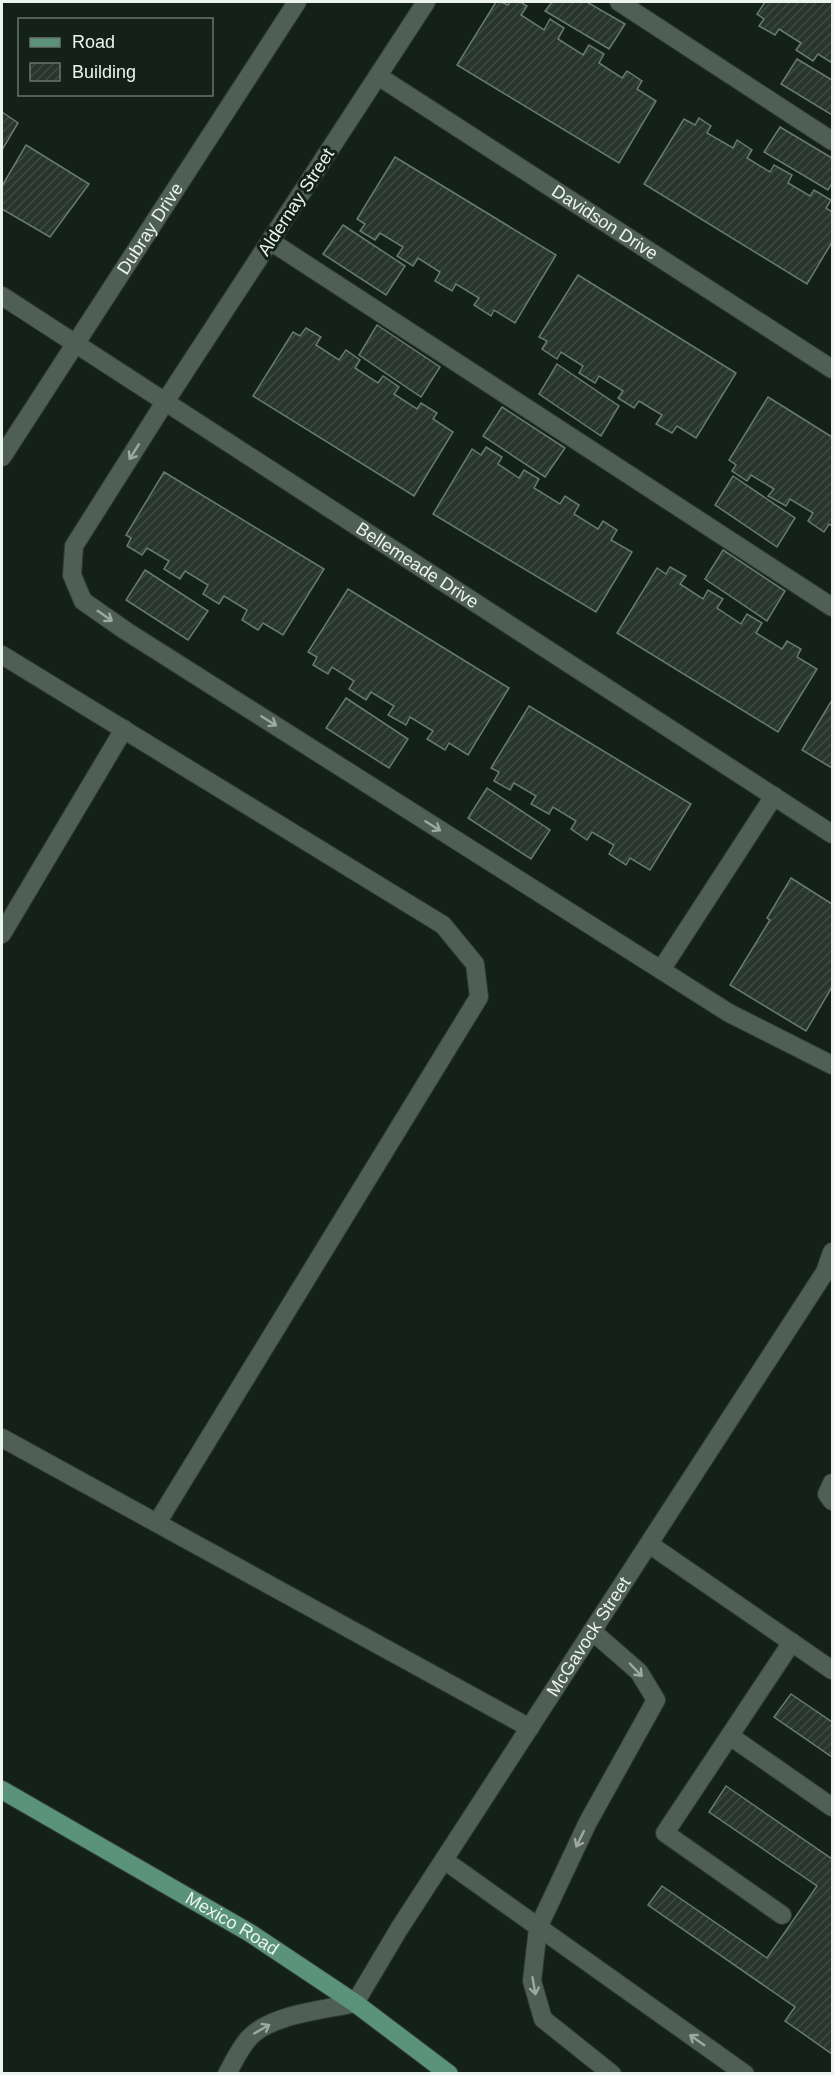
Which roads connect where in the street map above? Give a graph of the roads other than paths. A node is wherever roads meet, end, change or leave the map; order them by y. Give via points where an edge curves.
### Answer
1 (297, 2) edge
2 (426, 2) edge
3 (619, 2) edge
4 (378, 76) junction
5 (832, 141) edge
6 (270, 241) junction
7 (2, 296) edge
8 (75, 343) junction
9 (832, 369) edge
10 (165, 402) junction
11 (2, 457) edge
12 (832, 607) edge
13 (2, 655) edge
14 (124, 729) junction
15 (774, 796) junction
16 (832, 834) edge
17 (2, 934) edge
18 (661, 970) junction
19 (832, 1065) edge
20 (832, 1252) edge
21 (829, 1268) edge
22 (2, 1438) edge
23 (832, 1483) edge
24 (832, 1501) edge
25 (157, 1523) junction
26 (649, 1544) junction
27 (592, 1631) junction
28 (792, 1642) junction
29 (832, 1670) edge
30 (530, 1728) junction
31 (730, 1736) junction
32 (2, 1790) edge
33 (832, 1807) edge
34 (444, 1860) junction
35 (782, 1915) dead end
36 (538, 1928) junction
37 (355, 2003) junction
38 (227, 2073) edge
39 (449, 2073) edge
40 (612, 2073) edge
41 (745, 2073) edge

1 - 8 street, Dubray Drive
2 - 4 street, Aldernay Street
3 - 5 street
4 - 6 street, Aldernay Street
4 - 9 street, Davidson Drive
6 - 10 street, Aldernay Street
6 - 12 street
7 - 8 street, Bellemeade Drive
8 - 10 street, Bellemeade Drive
8 - 11 street, Dubray Drive
10 - 15 street, Bellemeade Drive
10 -> 18 street, Aldernay Street via 75,546 72,575 83,601
13 - 14 street
14 - 17 street
14 - 25 street via 443,925 475,964 479,997
15 - 16 street, Bellemeade Drive
15 - 18 street
18 - 19 street, Aldernay Street via 729,1013
20 - 21 street, McGavock Street
21 - 26 street, McGavock Street
22 - 25 street
23 - 24 street via 827,1494
25 - 30 street
26 - 27 street, McGavock Street
26 - 28 street
27 - 30 street, McGavock Street
27 -> 36 street via 639,1672 656,1700 588,1822
28 - 29 street
28 - 31 street
30 - 34 street, McGavock Street
31 - 33 street
31 - 35 street via 665,1833
32 - 37 main road, Mexico Road via 250,1933
34 - 36 street
34 - 37 street, McGavock Street
36 -> 40 street via 532,1981 543,2019
41 -> 36 street
38 -> 37 street via 241,2047 264,2027
37 - 39 main road, Mexico Road

